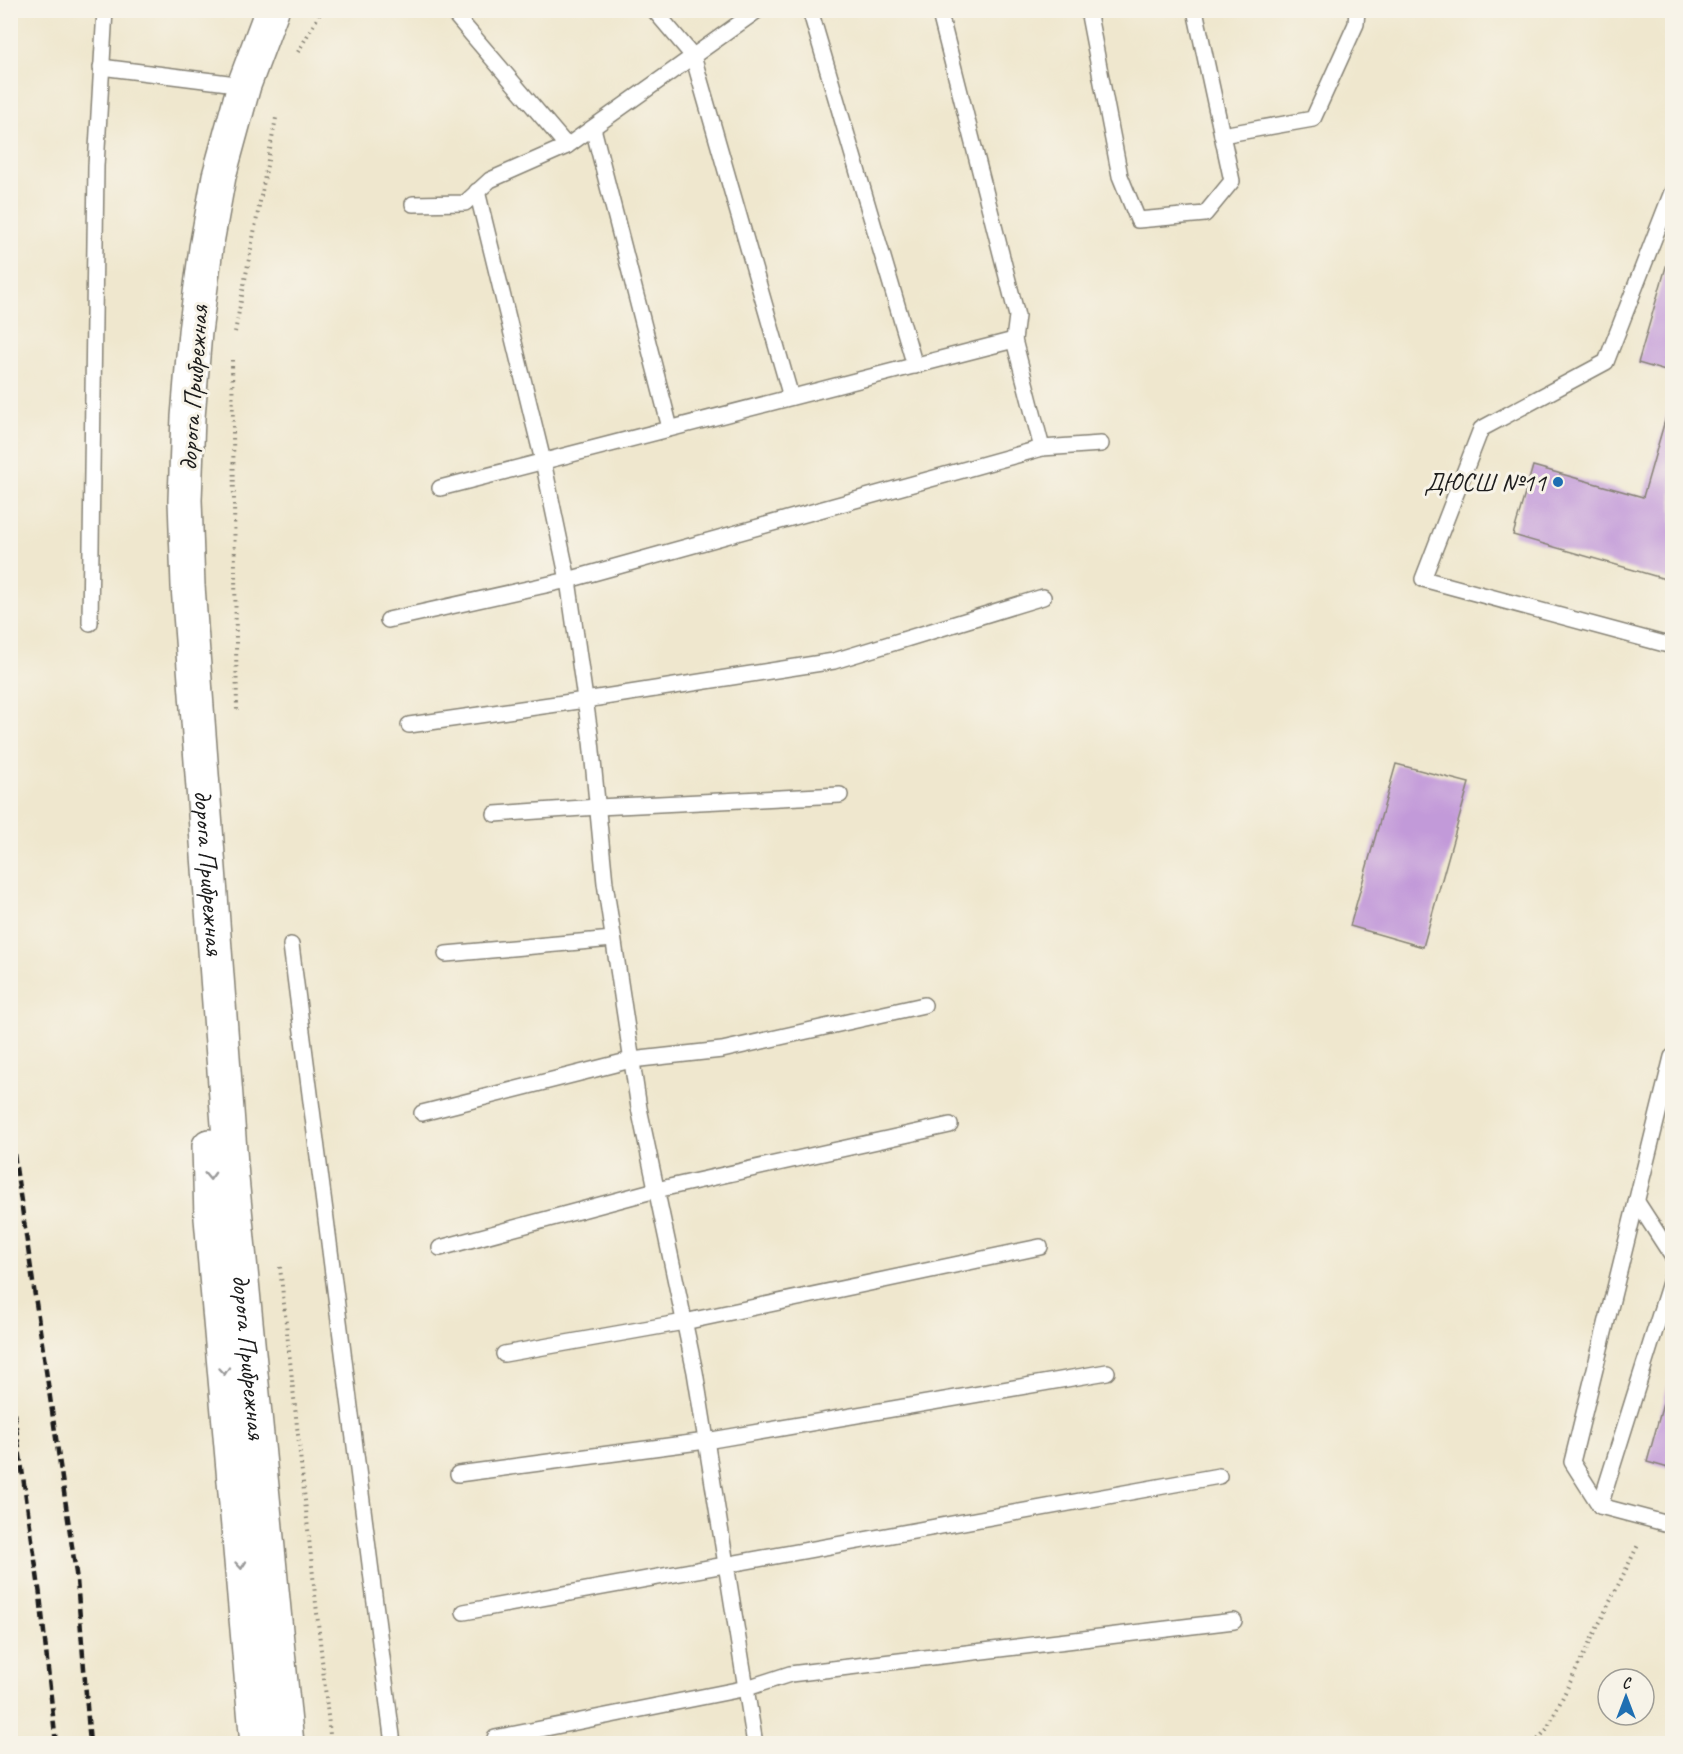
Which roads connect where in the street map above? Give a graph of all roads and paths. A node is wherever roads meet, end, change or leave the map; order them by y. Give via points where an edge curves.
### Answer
1 (105, 10) edge
2 (272, 10) edge
3 (322, 10) edge
4 (451, 10) edge
5 (654, 10) edge
6 (758, 10) edge
7 (810, 10) edge
8 (939, 10) edge
9 (1088, 10) edge
10 (1195, 10) edge
11 (1357, 10) edge
12 (693, 56) junction
13 (294, 58) dead end
14 (100, 67) junction
15 (244, 85) junction
16 (277, 113) dead end
17 (592, 128) junction
18 (1222, 135) junction
19 (567, 146) junction
20 (477, 191) junction
21 (1672, 192) edge
22 (413, 204) dead end
23 (234, 336) dead end
24 (1014, 340) junction
25 (232, 359) dead end
26 (915, 366) junction
27 (791, 397) junction
28 (670, 428) junction
29 (1101, 444) dead end
30 (1042, 448) junction
31 (543, 461) junction
32 (440, 488) dead end
33 (568, 580) junction
34 (1043, 597) dead end
35 (388, 620) dead end
36 (90, 623) dead end
37 (1672, 646) edge
38 (585, 700) junction
39 (237, 714) dead end
40 (410, 725) dead end
41 (840, 795) dead end
42 (598, 807) junction
43 (495, 814) dead end
44 (207, 845) junction
45 (613, 939) junction
46 (291, 945) dead end
47 (446, 954) dead end
48 (924, 1005) dead end
49 (1672, 1057) edge
50 (631, 1060) junction
51 (422, 1113) dead end
52 (950, 1125) dead end
53 (656, 1190) junction
54 (1637, 1202) junction
55 (1040, 1247) dead end
56 (440, 1248) dead end
57 (1672, 1256) edge
58 (279, 1258) dead end
59 (1672, 1276) edge
60 (684, 1322) junction
61 (504, 1354) dead end
62 (1107, 1372) dead end
63 (706, 1441) junction
64 (458, 1474) dead end
65 (1219, 1476) dead end
66 (1600, 1506) junction
67 (1651, 1519) junction
68 (1672, 1525) edge
69 (726, 1566) junction
70 (464, 1612) dead end
71 (1234, 1621) dead end
72 (747, 1688) junction
73 (495, 1738) dead end
74 (256, 1743) edge
75 (287, 1743) edge
76 (331, 1743) edge
77 (393, 1743) edge
78 (755, 1743) edge
79 (1533, 1743) edge

1 - 14 lane
2 - 15 main road, дорога Прибрежная
3 - 13 path
4 - 19 lane
5 - 12 lane
6 - 12 lane
7 - 26 lane
8 - 24 lane via 1017,316
9 - 18 lane via 1120,176 1138,220 1205,214 1232,181
10 - 18 lane
11 - 18 lane via 1356,24 1313,119
12 - 17 lane
12 - 27 lane
14 - 15 lane
14 - 36 lane
15 - 44 main road, дорога Прибрежная via 219,176 206,248 188,417 188,586
16 - 23 path
17 - 19 lane
17 - 28 lane
19 - 20 lane via 490,180
20 - 22 lane via 465,203
20 - 31 lane
21 - 37 lane via 1606,362 1480,429 1423,579
24 - 26 lane
24 - 30 lane
25 - 39 path
26 - 27 lane
27 - 28 lane
28 - 31 lane
29 - 30 lane
30 - 33 lane
31 - 32 lane
31 - 33 lane
33 - 35 lane
33 - 38 lane
34 - 38 lane via 834,661
38 - 40 lane
38 - 42 lane
41 - 42 lane
42 - 43 lane
42 - 45 lane
44 -> 74 main road via 206,1049 211,1218
44 - 75 main road, дорога Прибрежная via 232,1178
45 - 47 lane
45 - 50 lane
46 - 77 lane
48 - 50 lane via 722,1050
49 - 54 lane
50 - 51 lane
50 - 53 lane
52 - 53 lane
53 - 56 lane
53 - 60 lane
54 - 57 lane
54 - 66 lane via 1572,1462
55 - 60 lane
58 - 76 path
59 - 66 lane
60 - 61 lane
60 - 63 lane
62 - 63 lane
63 - 64 lane
63 - 69 lane
65 - 69 lane
66 - 67 lane
67 - 68 lane
67 - 79 path via 1547,1729
69 - 70 lane
69 - 72 lane
71 - 72 lane via 790,1674
72 - 73 lane
72 - 78 lane

